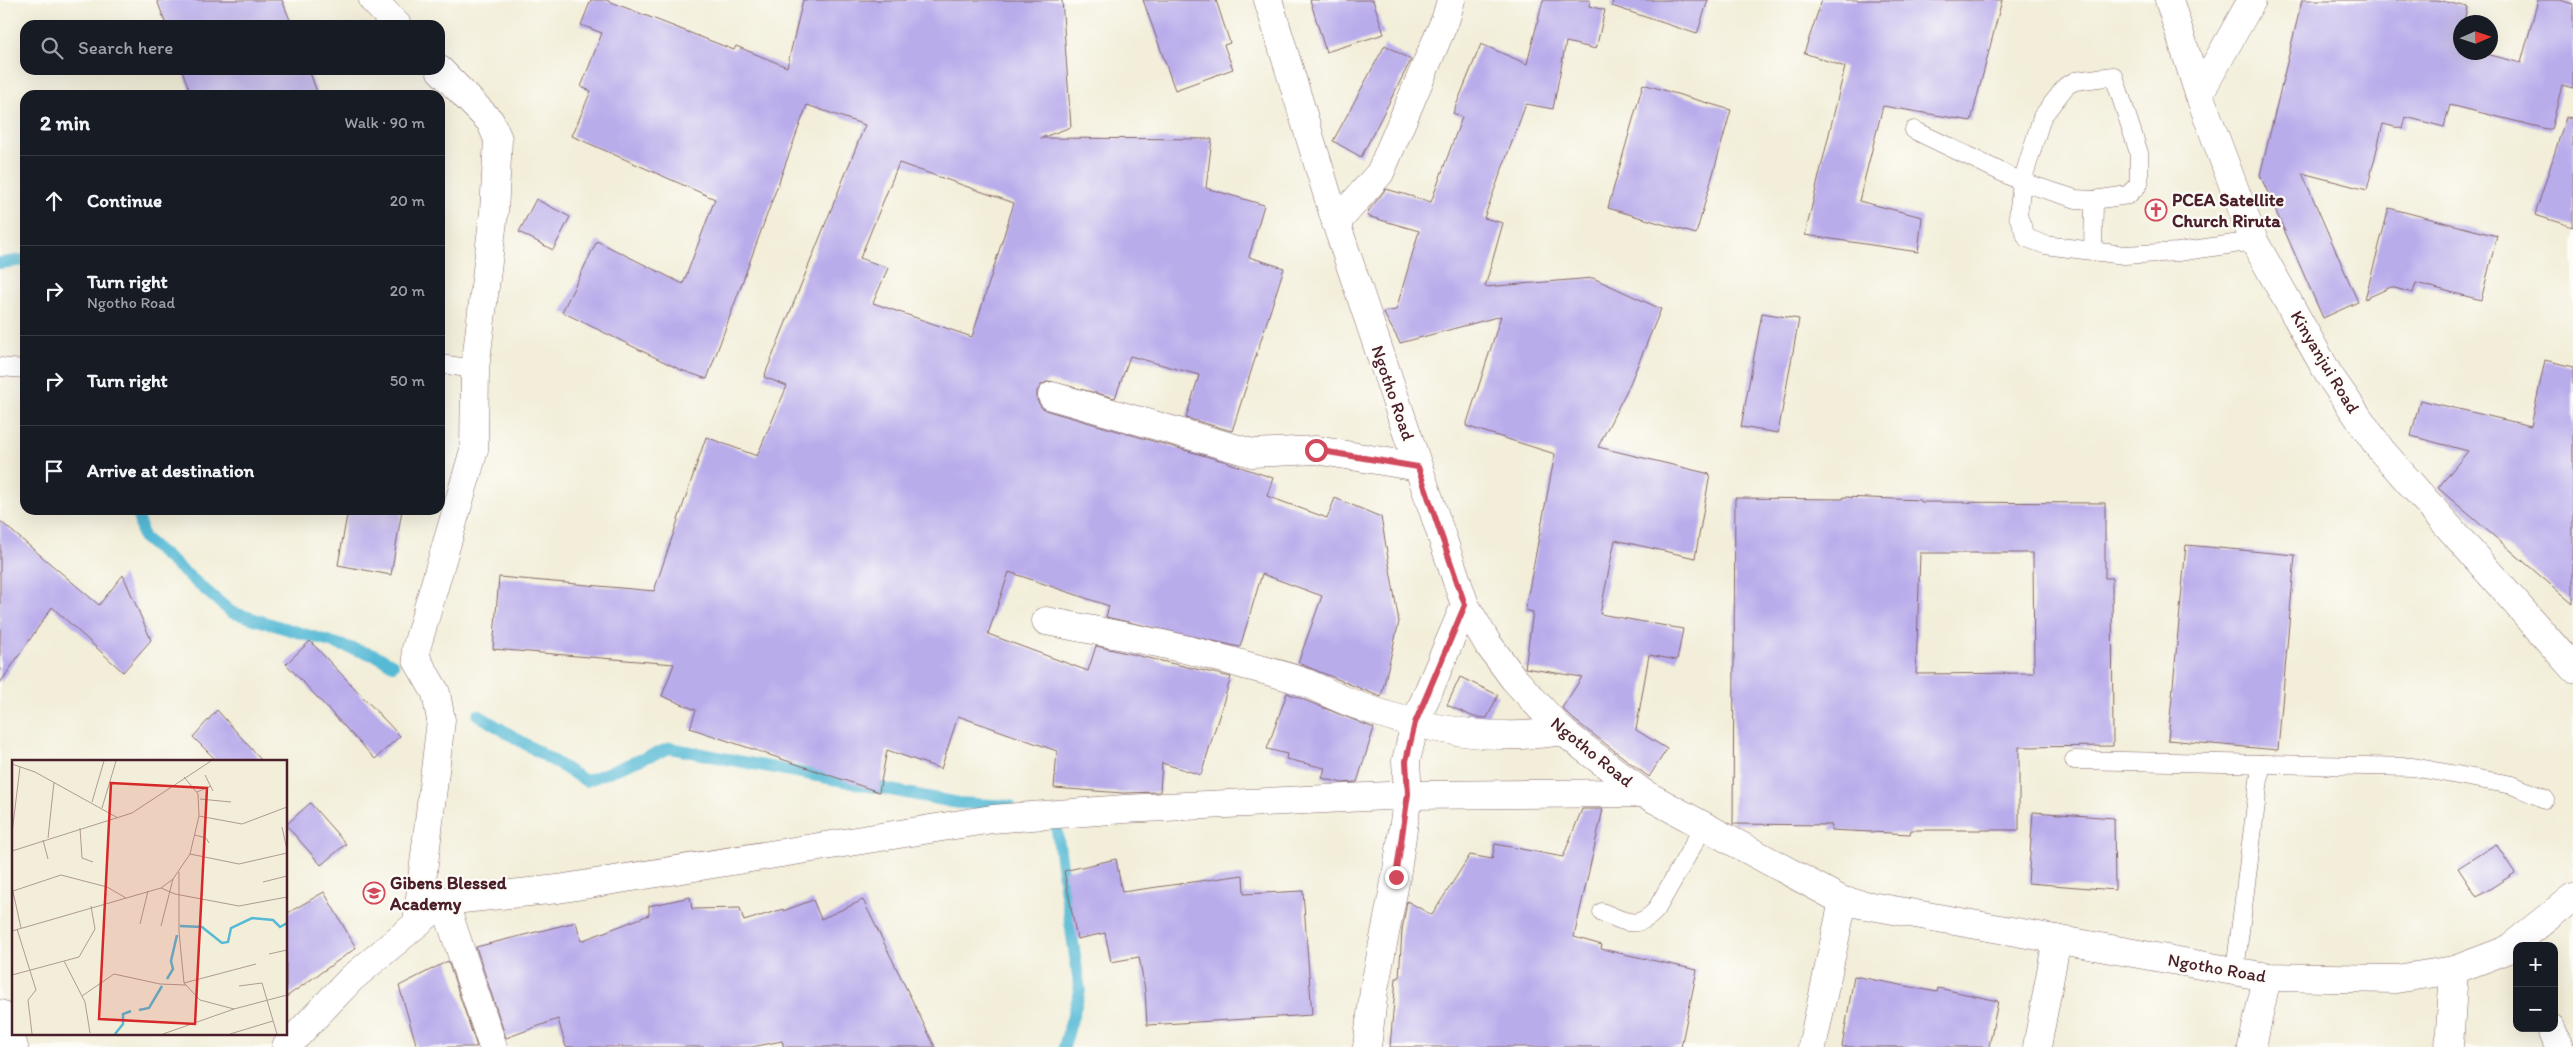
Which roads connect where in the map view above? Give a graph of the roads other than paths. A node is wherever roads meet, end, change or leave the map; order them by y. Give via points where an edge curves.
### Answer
1 (374, 0) edge
2 (1268, 0) edge
3 (1451, 0) edge
4 (2169, 0) edge
5 (2252, 0) edge
6 (392, 20) edge
7 (445, 75) edge
8 (2199, 94) junction
9 (1914, 130) dead end
10 (2022, 182) junction
11 (2094, 200) junction
12 (1336, 223) junction
13 (2254, 241) junction
14 (2093, 250) junction
15 (445, 365) edge
16 (0, 367) edge
17 (20, 369) edge
18 (475, 369) junction
19 (1052, 396) dead end
20 (1418, 467) junction
21 (1465, 605) junction
22 (1046, 621) dead end
23 (2573, 668) edge
24 (1415, 723) junction
25 (1562, 731) junction
26 (2074, 760) dead end
27 (2261, 764) junction
28 (1643, 793) junction
29 (1408, 794) junction
30 (2545, 799) dead end
31 (1704, 826) junction
32 (2573, 897) edge
33 (1843, 900) junction
34 (444, 901) junction
35 (1602, 912) dead end
36 (417, 923) junction
37 (2057, 939) junction
38 (2523, 942) edge
39 (2513, 947) edge
40 (2454, 970) junction
41 (2235, 972) junction
42 (2267, 977) junction
43 (0, 1014) edge
44 (2553, 1032) edge
45 (14, 1047) edge
46 (286, 1047) edge
47 (493, 1047) edge
48 (1367, 1047) edge
49 (1812, 1047) edge
50 (2037, 1047) edge
51 (2252, 1047) edge
52 (2449, 1047) edge
53 (2559, 1047) edge

1 - 6 street
2 - 12 street, Ngotho Road
3 - 12 street via 1380,173
4 - 8 street, Kinyanjui Road
5 - 8 street
7 - 18 street via 490,121 498,139 494,212
8 - 13 street, Kinyanjui Road
9 - 10 lane
10 - 11 lane via 2076,199
10 - 11 lane via 2042,117 2051,102 2075,81 2114,76 2139,153 2139,184 2128,195
10 - 14 lane via 2018,216 2027,238 2045,245
11 - 14 lane
12 - 20 street, Ngotho Road
13 - 14 lane via 2178,252 2124,255
13 - 23 street, Kinyanjui Road via 2330,375 2380,450
15 - 18 lane
16 - 17 lane
18 - 36 street via 474,450 416,649 417,660 436,692 440,720
19 - 20 street via 1252,454 1316,450
20 - 21 street, Ngotho Road
21 - 24 street
21 - 25 street, Ngotho Road via 1514,679
22 - 24 street via 1183,648 1246,665 1304,682 1362,708
24 - 25 street via 1498,736
24 - 29 street via 1406,761
25 - 28 street, Ngotho Road
26 - 27 lane
27 - 30 lane via 2413,766 2512,785
27 - 41 lane
28 - 29 street
28 - 31 street, Ngotho Road
29 - 34 street via 992,819 558,889
29 - 48 street
31 - 33 street, Ngotho Road
31 - 35 lane via 1656,910 1647,920 1635,924
32 - 38 street, Ngotho Road
33 - 37 street, Ngotho Road
33 - 49 street
34 - 36 street
34 - 47 street
36 - 46 street via 351,979
37 - 41 street, Ngotho Road
37 - 50 street
39 - 40 street, Ngotho Road
40 - 42 street, Ngotho Road via 2396,979
40 - 52 street
41 - 42 street, Ngotho Road
42 - 51 street
43 - 45 street
44 - 53 street

